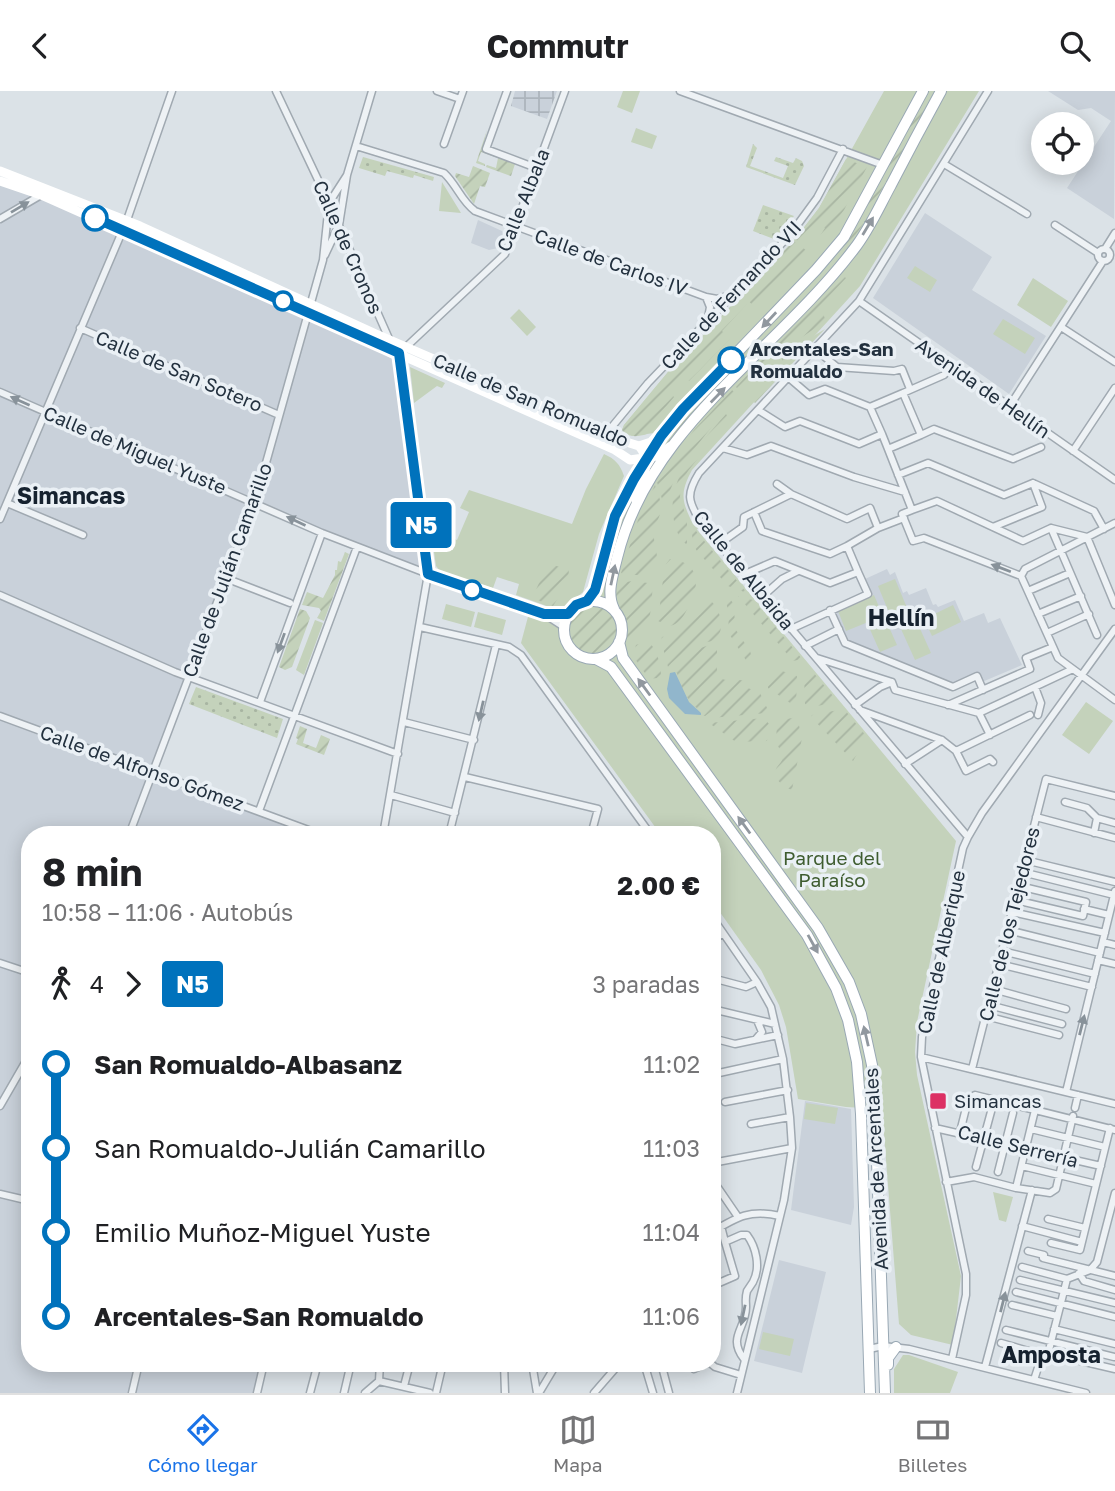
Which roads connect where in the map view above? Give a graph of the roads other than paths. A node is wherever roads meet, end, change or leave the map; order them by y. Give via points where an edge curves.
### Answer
1 (172, 91) edge
2 (276, 91) edge
3 (372, 91) edge
4 (437, 91) edge
5 (463, 91) edge
6 (507, 91) edge
7 (565, 91) edge
8 (680, 91) edge
9 (923, 91) edge
10 (941, 91) edge
11 (988, 91) edge
12 (460, 99) junction
13 (444, 144) dead end
14 (356, 146) junction
15 (843, 149) junction
16 (944, 164) junction
17 (883, 165) junction
18 (531, 166) dead end
19 (0, 171) edge
20 (348, 175) junction
21 (0, 181) edge
22 (41, 195) junction
23 (329, 203) junction
24 (1027, 214) dead end
25 (0, 219) edge
26 (127, 220) junction
27 (339, 225) junction
28 (1055, 225) dead end
29 (516, 227) junction
30 (122, 230) junction
31 (1115, 233) edge
32 (1105, 249) junction
33 (1098, 253) junction
34 (323, 260) junction
35 (1109, 260) edge
36 (734, 294) junction
37 (706, 297) junction
38 (859, 301) junction
39 (312, 303) junction
40 (308, 314) junction
41 (706, 323) junction
42 (1061, 327) junction
43 (80, 328) junction
44 (389, 338) junction
45 (815, 349) junction
46 (402, 350) junction
47 (1115, 362) edge
48 (951, 366) junction
49 (788, 377) junction
50 (1115, 388) edge
51 (906, 391) junction
52 (0, 392) edge
53 (689, 403) junction
54 (870, 407) junction
55 (1009, 407) junction
56 (758, 410) junction
57 (45, 412) junction
58 (279, 415) junction
59 (606, 434) junction
60 (882, 434) junction
61 (921, 435) junction
62 (672, 445) junction
63 (639, 446) junction
64 (1041, 447) dead end
65 (723, 448) junction
66 (888, 449) junction
67 (1073, 451) junction
68 (646, 459) junction
69 (630, 460) junction
70 (898, 475) junction
71 (634, 479) junction
72 (1115, 480) edge
73 (1033, 483) junction
74 (777, 484) dead end
75 (905, 492) junction
76 (791, 494) junction
77 (0, 495) edge
78 (8, 501) junction
79 (636, 501) junction
80 (255, 502) junction
81 (912, 510) junction
82 (754, 512) junction
83 (904, 518) junction
84 (0, 519) edge
85 (1114, 525) edge
86 (993, 527) junction
87 (878, 528) junction
88 (1051, 528) junction
89 (1104, 529) junction
90 (322, 533) junction
91 (83, 535) dead end
92 (1087, 537) junction
93 (719, 544) junction
94 (847, 546) junction
95 (357, 547) junction
96 (1062, 552) junction
97 (799, 571) junction
98 (858, 572) junction
99 (1070, 573) junction
100 (428, 574) junction
101 (745, 574) junction
102 (1021, 576) junction
103 (233, 581) dead end
104 (1028, 591) junction
105 (0, 595) edge
106 (763, 596) junction
107 (1081, 596) junction
108 (587, 601) junction
109 (290, 603) dead end
110 (1115, 605) edge
111 (614, 609) junction
112 (831, 610) junction
113 (544, 614) junction
114 (568, 614) junction
115 (1038, 614) junction
116 (1089, 614) junction
117 (420, 627) junction
118 (564, 627) junction
119 (791, 629) junction
120 (839, 629) junction
121 (1115, 629) edge
122 (1047, 633) junction
123 (1097, 635) dead end
124 (619, 642) junction
125 (496, 645) junction
126 (805, 646) junction
127 (1053, 647) junction
128 (815, 657) junction
129 (596, 659) junction
130 (1073, 669) junction
131 (1082, 675) junction
132 (189, 677) junction
133 (892, 682) junction
134 (1035, 687) junction
135 (983, 689) junction
136 (1115, 700) edge
137 (260, 702) junction
138 (947, 705) junction
139 (857, 707) junction
140 (979, 713) junction
141 (294, 714) junction
142 (1030, 715) dead end
143 (1038, 715) dead end
144 (0, 716) edge
145 (404, 722) junction
146 (990, 735) junction
147 (474, 740) junction
148 (942, 740) junction
149 (956, 751) junction
150 (398, 754) junction
151 (993, 762) dead end
152 (905, 764) junction
153 (151, 772) junction
154 (465, 777) junction
155 (391, 795) junction
156 (1115, 796) edge
157 (1065, 803) dead end
158 (259, 811) junction
159 (455, 813) junction
160 (1036, 817) junction
161 (1097, 818) junction
162 (1115, 823) edge
163 (132, 826) edge
164 (298, 826) edge
165 (385, 826) edge
166 (451, 826) edge
167 (593, 826) edge
168 (644, 826) edge
169 (1094, 833) junction
170 (968, 837) junction
171 (1115, 838) edge
172 (1026, 860) junction
173 (1022, 872) junction
174 (1115, 882) edge
175 (1019, 886) junction
176 (1114, 897) edge
177 (1015, 900) junction
178 (1084, 909) junction
179 (1012, 912) junction
180 (1111, 919) edge
181 (721, 930) edge
182 (1007, 930) junction
183 (723, 933) joint
184 (1105, 933) junction
185 (1103, 942) junction
186 (1115, 945) edge
187 (1002, 951) junction
188 (1099, 957) junction
189 (0, 963) edge
190 (999, 964) junction
191 (1115, 964) edge
192 (21, 970) edge
193 (1095, 974) junction
194 (721, 980) edge
195 (757, 982) junction
196 (1092, 987) junction
197 (993, 989) junction
198 (989, 1005) junction
199 (1066, 1009) dead end
200 (721, 1011) edge
201 (986, 1016) junction
202 (757, 1020) junction
203 (775, 1024) junction
204 (1062, 1024) dead end
205 (778, 1035) junction
206 (1059, 1035) dead end
207 (721, 1040) edge
208 (754, 1040) junction
209 (921, 1057) junction
210 (783, 1059) junction
211 (972, 1069) junction
212 (21, 1070) edge
213 (721, 1073) edge
214 (788, 1090) junction
215 (1066, 1092) junction
216 (1078, 1095) junction
217 (725, 1101) dead end
218 (1115, 1104) edge
219 (0, 1106) edge
220 (992, 1108) dead end
221 (1075, 1108) dead end
222 (1035, 1110) junction
223 (1013, 1113) dead end
224 (790, 1117) junction
225 (1073, 1118) junction
226 (751, 1124) dead end
227 (935, 1128) junction
228 (1031, 1129) junction
229 (1112, 1129) edge
230 (960, 1132) junction
231 (984, 1138) junction
232 (1068, 1138) junction
233 (1006, 1144) junction
234 (1105, 1147) junction
235 (792, 1148) junction
236 (1026, 1149) junction
237 (1064, 1157) junction
238 (721, 1161) edge
239 (1022, 1166) junction
240 (1101, 1166) junction
241 (976, 1167) dead end
242 (998, 1172) dead end
243 (1059, 1175) junction
244 (946, 1182) junction
245 (1096, 1184) junction
246 (1016, 1188) junction
247 (1032, 1190) junction
248 (721, 1192) edge
249 (1115, 1193) edge
250 (0, 1194) edge
251 (21, 1199) edge
252 (1114, 1203) edge
253 (780, 1216) junction
254 (738, 1217) junction
255 (1048, 1219) dead end
256 (1112, 1222) edge
257 (721, 1226) joint
258 (1022, 1226) junction
259 (1085, 1228) junction
260 (725, 1242) junction
261 (1082, 1242) junction
262 (1051, 1243) dead end
263 (1028, 1251) dead end
264 (866, 1261) junction
265 (1022, 1267) dead end
266 (1090, 1269) junction
267 (1079, 1273) junction
268 (1115, 1276) edge
269 (1067, 1279) junction
270 (1020, 1280) dead end
271 (721, 1282) edge
272 (1115, 1290) edge
273 (1063, 1291) junction
274 (1016, 1292) dead end
275 (1115, 1303) edge
276 (1060, 1304) junction
277 (1012, 1305) dead end
278 (1057, 1316) junction
279 (1115, 1317) edge
280 (1054, 1329) junction
281 (1006, 1330) dead end
282 (1051, 1342) junction
283 (1001, 1343) dead end
284 (1115, 1344) edge
285 (883, 1346) junction
286 (896, 1347) junction
287 (869, 1349) junction
288 (1045, 1354) junction
289 (1115, 1356) edge
290 (744, 1359) junction
291 (952, 1359) junction
292 (985, 1367) junction
293 (721, 1369) edge
294 (1115, 1369) edge
295 (137, 1372) edge
296 (262, 1372) edge
297 (315, 1372) edge
298 (349, 1372) edge
299 (380, 1372) edge
300 (408, 1372) edge
301 (441, 1372) edge
302 (504, 1372) edge
303 (534, 1372) edge
304 (551, 1372) edge
305 (612, 1372) edge
306 (647, 1372) edge
307 (664, 1372) edge
308 (741, 1375) junction
309 (1034, 1380) junction
310 (379, 1381) junction
311 (404, 1386) junction
312 (132, 1393) edge
313 (257, 1393) edge
314 (310, 1393) edge
315 (344, 1393) edge
316 (365, 1393) edge
317 (430, 1393) edge
318 (436, 1393) edge
319 (505, 1393) edge
320 (538, 1393) edge
321 (594, 1393) edge
322 (653, 1393) edge
323 (670, 1393) edge
324 (737, 1393) edge
325 (870, 1393) edge
326 (886, 1393) edge
327 (1086, 1393) edge

1 - 26 street
2 - 23 street, Calle de Cronos
3 - 14 street, Calle de Julián Camarillo
4 - 12 street
5 - 12 street
6 - 18 street via 486,149
7 - 29 street, Calle Albala
8 - 15 street
9 - 17 main road
62 -> 10 main road via 855,247
11 - 16 street, Calle de Albaida
12 - 13 street
14 - 20 street, Calle de Julián Camarillo
14 - 29 street, Calle de Carlos IV via 444,173 475,211
15 - 17 street
15 - 36 street, Calle de Fernando VII via 804,217
16 - 24 street
16 - 38 street, Calle de Albaida
17 -> 53 main road via 844,237
19 - 26 main road, Calle de San Romualdo
20 - 23 street, Calle de Julián Camarillo
20 - 27 street, Calle de Julián Camarillo
21 - 22 main road, Calle de San Romualdo
25 -> 22 street
22 - 30 main road, Calle de San Romualdo
23 - 27 street, Calle de Cronos
23 - 34 street, Calle de Julián Camarillo
26 - 30 street
26 - 39 main road, Calle de San Romualdo
27 - 34 street, Calle de Julián Camarillo
27 - 44 street, Calle de Cronos
28 - 33 street
29 - 37 street, Calle de Carlos IV
29 - 46 street, Calle Albala via 505,254
30 - 40 main road, Calle de San Romualdo
30 - 43 street
31 - 32 street
32 - 33 street
32 - 35 street
33 - 35 street via 1098,259
34 - 39 street, Calle de Julián Camarillo
35 - 42 street
36 - 37 street, Calle de Carlos IV
36 - 41 street, Calle de Fernando VII
37 - 41 street, Calle de Carlos IV via 710,313
38 - 45 street, Calle de Albaida
38 - 48 street, Avenida de Hellín
39 - 40 street, Calle de Julián Camarillo
39 - 44 main road, Calle de San Romualdo
40 - 46 main road, Calle de San Romualdo
40 - 58 street, Calle de Julián Camarillo
41 - 59 street, Calle de Fernando VII
42 - 47 street
42 - 55 street
43 - 57 street
43 - 58 street, Calle de San Sotero
44 - 46 main road, Calle de San Romualdo
45 - 49 street, Calle de Albaida
45 - 51 street via 837,367 902,369
46 - 59 main road, Calle de San Romualdo
46 - 69 main road, Calle de San Romualdo
46 - 100 street
48 - 51 street via 944,375
48 - 55 street, Avenida de Hellín
49 - 54 street via 809,395 825,389
49 - 56 street, Calle de Albaida
50 - 67 street
51 - 54 street
51 - 61 street
57 -> 52 street, Calle de Miguel Yuste
53 - 63 main road via 651,442
53 - 68 main road
54 - 60 street
55 - 67 street, Avenida de Hellín
56 - 60 street via 785,427 800,421 859,444
56 - 65 street, Calle de Albaida
57 - 78 street
57 - 80 street, Calle de Miguel Yuste
58 - 80 street, Calle de Julián Camarillo
59 - 63 main road, Calle de San Romualdo
60 - 66 street
61 - 64 street via 933,429 1013,459
61 - 66 street
62 - 68 main road
62 - 79 main road
63 - 68 main road
65 - 75 street via 747,455 771,446
65 - 93 street, Calle de Albaida via 690,488 691,505
66 - 70 street
67 - 72 street, Avenida de Hellín
68 - 69 main road
68 - 71 main road
68 - 79 main road
69 - 71 main road
70 - 73 street via 928,463 1004,495
70 - 75 street
71 - 108 main road via 615,516 595,590
73 - 86 street via 1042,507
73 - 89 street via 1094,511
74 - 76 street
75 - 81 street
76 - 82 street
76 - 87 street via 846,519 870,509
77 - 78 street
78 - 84 street
78 - 91 street
111 -> 79 main road via 608,598
90 -> 80 street, Calle de Miguel Yuste
80 - 132 street, Calle de Julián Camarillo
81 - 83 street via 902,514
81 - 86 street via 937,501
82 - 93 street via 744,517 743,527
82 - 94 street via 762,531 830,554
83 - 87 street
102 -> 83 street via 924,538 912,541
85 - 89 street
86 - 88 street via 1023,541
87 - 94 street
88 - 92 street
88 - 96 street
89 - 92 street
90 - 95 street, Calle de Miguel Yuste
90 -> 137 street
92 - 96 street
92 - 110 street
93 - 101 street, Calle de Albaida
94 - 98 street
95 - 100 street, Calle de Miguel Yuste
95 - 141 street
96 - 99 street
96 - 102 street via 1025,569
97 - 98 street via 831,583
97 - 101 street via 775,561
97 - 106 street
98 - 112 street via 868,594
99 - 104 street
99 - 107 street
100 - 113 street, Calle de Miguel Yuste
100 - 117 street
101 - 106 street, Calle de Albaida
102 - 104 street
103 - 109 street
104 - 115 street
105 - 132 street
106 - 119 street, Calle de Albaida
107 - 115 street
107 - 116 street
108 - 111 main road
108 - 114 main road
111 - 124 main road via 622,628
112 - 119 street
112 - 120 street
113 - 114 street, Calle de Miguel Yuste
113 - 118 street, Calle de Miguel Yuste
114 - 118 main road
115 - 122 street
116 - 122 street
116 - 123 street
117 - 125 street
117 - 145 street
118 - 129 main road via 572,650
119 - 126 street, Calle de Albaida
120 - 126 street
120 - 135 street via 845,643 953,687 977,675
121 - 131 street, Calle de Alberique
122 - 127 street
124 - 129 main road
285 -> 124 main road, Avenida de Arcentales via 874,1090 861,1014 818,928 623,658
125 -> 147 street
125 - 168 street via 521,655
126 - 128 street, Calle de Albaida
127 - 130 street via 1058,658
127 - 135 street via 1026,658 1030,669
128 - 133 street
128 - 139 street, Calle de Albaida
129 -> 264 main road, Avenida de Arcentales via 611,667 787,907 836,988 857,1062
130 - 131 street
130 - 134 street
131 - 136 street
131 - 170 street, Calle de Alberique
132 - 137 street
132 - 153 street, Calle de Julián Camarillo
133 - 138 street via 895,690
133 - 139 street
134 - 140 street
134 - 143 street via 1041,703
135 - 138 street
137 - 141 street
138 - 140 street
139 - 148 street
139 - 152 street, Calle de Albaida
140 - 146 street
141 - 150 street
141 - 158 street
142 - 146 street
144 - 153 street, Calle de Alfonso Gómez
145 - 147 street
145 - 150 street
146 - 149 street
147 - 154 street
148 - 149 street
148 - 152 street
149 - 151 street via 966,771 989,759
150 - 155 street
152 - 170 street, Calle de Albaida
153 - 158 street, Calle de Alfonso Gómez
153 - 163 street, Calle de Julián Camarillo
154 - 159 street
154 - 167 street via 598,809
155 - 159 street
155 - 165 street
156 - 160 street, Calle de los Tejedores via 1046,779
157 - 161 street via 1087,808
158 - 164 street, Calle de Alfonso Gómez
159 - 166 street
160 - 169 street
160 - 172 street, Calle de los Tejedores
161 - 162 street
161 - 169 street
169 - 171 street
170 - 209 street, Calle de Alberique
172 - 173 street, Calle de los Tejedores
172 - 174 street
173 - 175 street, Calle de los Tejedores
173 - 176 street
175 - 177 street, Calle de los Tejedores
175 - 178 street via 1086,902
176 - 180 street
177 - 178 street via 1083,916
177 - 179 street, Calle de los Tejedores
178 - 180 street
179 - 182 street, Calle de los Tejedores
179 - 184 street
180 - 184 street
181 - 183 street
182 - 187 street, Calle de los Tejedores
182 - 188 street
183 - 195 street
184 - 185 street
185 - 186 street
185 - 188 street
187 - 190 street, Calle de los Tejedores
187 - 193 street
188 - 191 street
188 - 193 street
189 - 192 street
190 - 196 street
190 - 197 street, Calle de los Tejedores
193 - 196 street
194 - 195 street via 746,987
195 - 203 street
215 -> 196 street
197 - 198 street, Calle de los Tejedores
197 - 199 street
198 - 201 street, Calle de los Tejedores
198 - 204 street
200 - 202 street
201 - 206 street
201 - 211 street, Calle de los Tejedores
202 - 203 street
202 - 208 street via 762,1032
203 - 205 street
205 - 208 street
205 - 210 street
207 - 208 street via 734,1044
209 - 211 street
209 - 227 street, Calle de Alberique
210 - 213 street
210 - 214 street
211 - 215 street
212 - 219 street
214 - 217 street
214 - 224 street
215 - 216 street
216 - 218 street
216 - 221 street
220 - 231 street
222 - 225 street
222 - 228 street
222 - 230 street via 975,1095 968,1100
223 - 233 street
224 - 226 street
224 - 235 street
225 - 229 street
225 - 232 street
227 - 230 street, Calle Serrería
227 - 244 street, Calle de Alberique
228 - 232 street
228 - 236 street
229 - 234 street
230 - 231 street, Calle Serrería
231 - 233 street, Calle Serrería
231 - 241 street
232 - 234 street
232 - 237 street
233 - 236 street, Calle Serrería
233 - 242 street
234 - 240 street
235 - 238 street
235 - 253 street
236 - 237 street, Calle Serrería
236 - 239 street
237 - 240 street, Calle Serrería
237 - 243 street
239 - 243 street
239 - 246 street
240 - 245 street
243 - 245 street
243 - 247 street via 1056,1189 1050,1193
244 - 246 street via 974,1177
244 - 291 street, Calle de Alberique via 966,1274 966,1296
245 - 259 street
246 - 247 street
247 - 258 street
248 - 254 street
249 - 252 street
250 - 251 street
252 - 256 street
253 - 254 street via 760,1212
253 - 290 street
254 - 257 street
255 - 259 street
256 - 266 street
257 - 260 street
258 - 261 street
292 -> 258 street
259 - 261 street
260 - 271 street via 735,1276
260 -> 290 street via 747,1235 758,1264 738,1329 737,1346
261 - 262 street via 1080,1250
263 - 266 street
264 - 285 main road via 872,1285 873,1330
264 - 287 main road, Avenida de Arcentales
265 - 269 street
266 - 267 street
266 - 268 street
267 - 269 street
267 - 272 street via 1084,1281
269 - 273 street
270 - 273 street
273 - 275 street
273 - 276 street
274 - 276 street
276 - 278 street
276 - 279 street
277 - 278 street
278 - 280 street
280 - 282 street
280 - 284 street
281 - 282 street
282 - 288 street
282 - 289 street
283 - 288 street
285 - 286 street
285 - 287 street
285 - 326 main road, Avenida de Arcentales
286 - 291 street
286 - 326 main road via 888,1358
287 - 325 main road, Avenida de Arcentales
288 - 294 street
288 - 309 street
289 - 294 street
290 - 308 street
291 - 292 street
292 - 309 street
293 - 308 street
295 - 312 street
296 - 313 street
297 - 314 street
298 - 315 street
299 - 310 street
300 - 311 street
301 - 318 street
302 - 319 street
303 - 320 street
304 - 320 street
305 - 321 street
306 - 322 street
307 - 323 street
308 - 324 street
309 - 327 street
310 - 311 street
310 - 316 street
311 - 317 street

